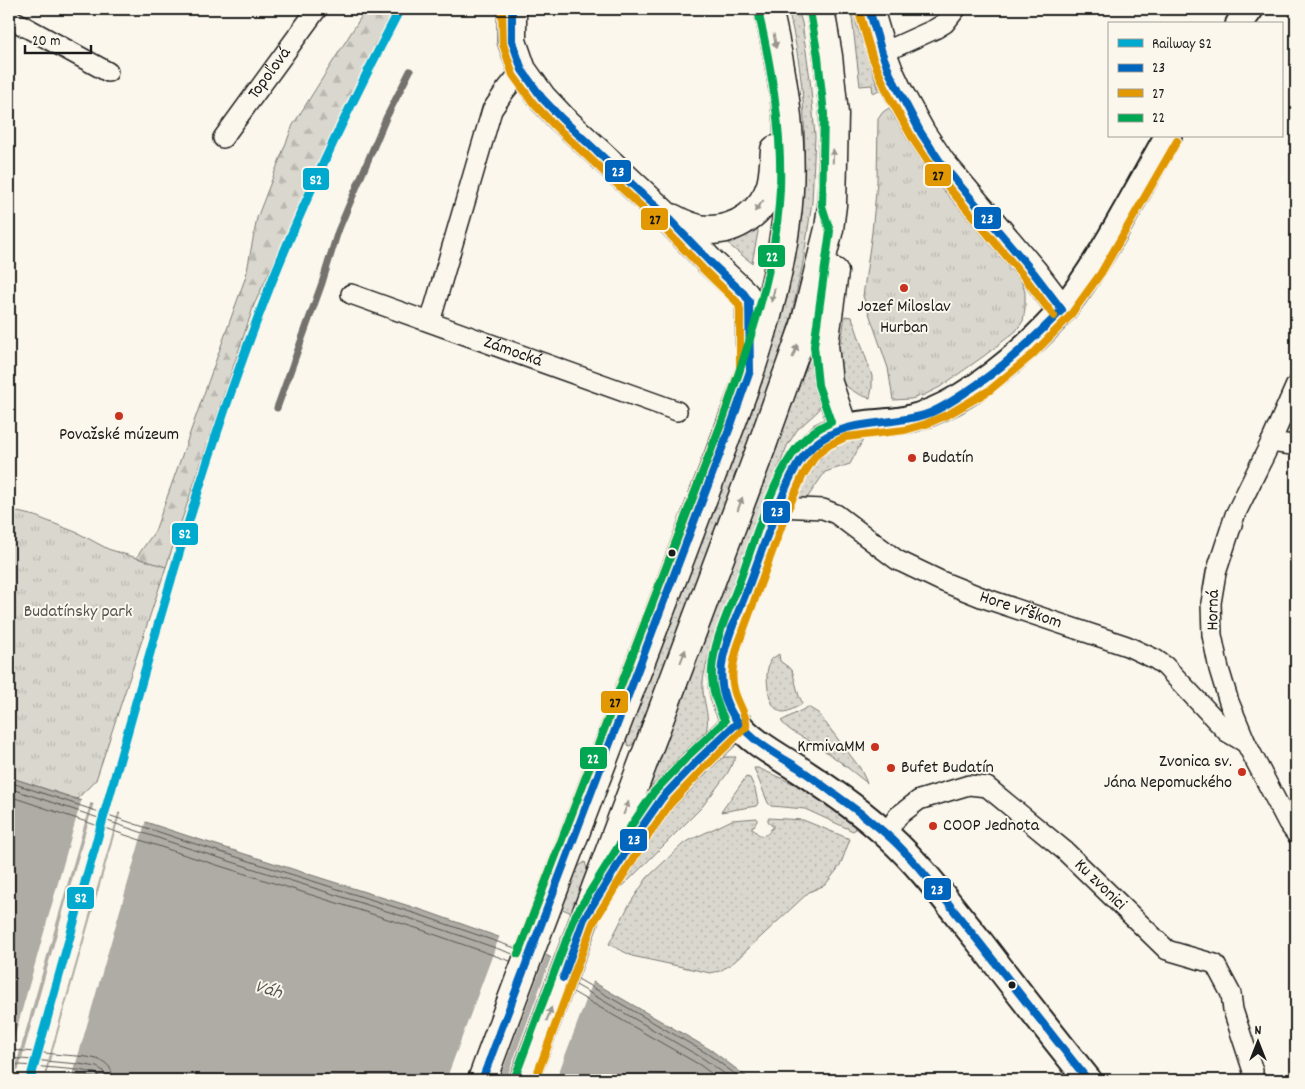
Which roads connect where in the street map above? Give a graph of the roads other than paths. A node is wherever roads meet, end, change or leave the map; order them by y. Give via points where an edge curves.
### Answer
1 (317, 9) edge
2 (512, 9) edge
3 (768, 9) edge
4 (820, 9) edge
5 (869, 9) edge
6 (956, 9) edge
7 (1250, 9) edge
8 (9, 18) edge
9 (1240, 22) edge
10 (882, 53) junction
11 (522, 70) junction
12 (108, 72) dead end
13 (780, 74) junction
14 (223, 138) dead end
15 (1167, 138) edge
16 (832, 205) junction
17 (665, 215) junction
18 (350, 294) dead end
19 (1062, 310) junction
20 (430, 322) junction
21 (750, 371) junction
22 (1296, 385) edge
23 (677, 411) dead end
24 (843, 427) junction
25 (1271, 442) junction
26 (1296, 442) edge
27 (778, 507) junction
28 (737, 723) junction
29 (1246, 743) junction
30 (886, 834) junction
31 (1296, 834) edge
32 (584, 919) junction
33 (482, 1080) edge
34 (524, 1080) edge
35 (1088, 1080) edge
36 (1252, 1080) edge

1 - 14 street, Topoľová
2 - 11 main road via 512,41
3 -> 13 main road
16 -> 4 main road via 834,114
5 - 10 main road
6 - 10 street via 945,23 935,29
7 - 9 main road
8 - 12 street
10 - 19 main road via 899,94 941,163
11 - 17 main road via 561,118
11 - 20 street via 492,110
13 -> 17 main road via 771,185 755,212 739,224 710,230 683,224
13 -> 21 main road via 788,119 790,189 776,280
15 - 19 main road via 1093,267
16 - 24 main road via 840,230 824,345 828,383
32 -> 16 main road via 805,325
17 - 21 main road via 749,301
18 - 20 street, Zámocká
19 - 24 main road via 1026,347 984,382 945,405 903,420
20 - 23 street, Zámocká
21 - 33 main road
22 - 25 street, Horná
24 - 27 main road via 809,448 794,470
25 - 26 street via 1292,445
25 - 29 street, Horná via 1235,515 1216,573 1212,603 1212,635 1219,669
27 - 28 main road via 728,642 722,668 724,696
27 - 29 street, Hore vŕškom via 823,509 836,514 897,560 941,581 1127,646 1155,659 1227,732
28 - 30 main road via 754,739 848,803
28 - 32 main road via 662,798
29 - 31 street, Horná
30 - 35 main road via 920,869
30 - 36 street, Ku zvonici via 898,816 919,800 969,785 987,787 1065,851 1167,950 1215,964 1231,994 1253,1071
34 -> 32 main road

